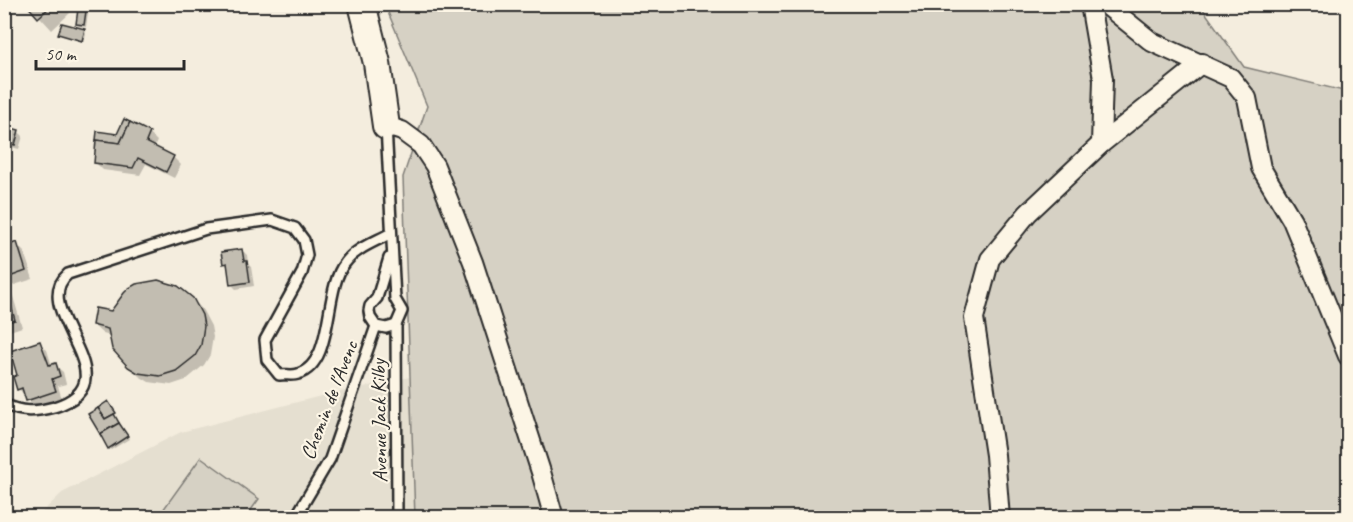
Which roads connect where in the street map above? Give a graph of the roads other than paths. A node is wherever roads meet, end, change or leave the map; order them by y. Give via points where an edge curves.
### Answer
1 (362, 4) edge
2 (1090, 4) edge
3 (1105, 4) edge
4 (1202, 63) junction
5 (386, 126) junction
6 (1101, 144) junction
7 (391, 233) junction
8 (391, 253) junction
9 (377, 298) junction
10 (395, 298) junction
11 (396, 325) junction
12 (376, 326) junction
13 (1348, 356) edge
14 (4, 404) edge
15 (296, 518) edge
16 (397, 518) edge
17 (554, 518) edge
18 (1000, 518) edge

1 - 5 street via 377,63
2 - 6 street via 1103,79
3 - 4 street via 1152,42
4 - 6 street
4 - 13 street via 1231,78 1247,98 1261,168 1292,220
5 - 7 lane, Avenue Jack Kilby
5 - 17 street via 402,131 421,145 435,166 473,262
6 - 18 street via 1028,213 990,259 974,318 995,455
7 - 8 lane, Avenue Jack Kilby
7 - 14 lane via 354,253 343,264 335,281 322,347 312,365 298,374 279,375 267,360 265,340 302,273 307,255 296,228 272,220 206,229 68,274 57,289 59,305 87,373 84,386 59,405 34,412
8 - 9 lane, Avenue Jack Kilby
8 - 10 lane, Avenue Jack Kilby
9 - 10 lane
9 - 12 lane, Avenue Jack Kilby via 369,311
10 - 11 lane, Avenue Jack Kilby via 402,311
11 - 12 lane, Avenue Jack Kilby
11 - 16 lane, Avenue Jack Kilby
12 - 15 lane, Chemin de l'Avenc via 330,459

